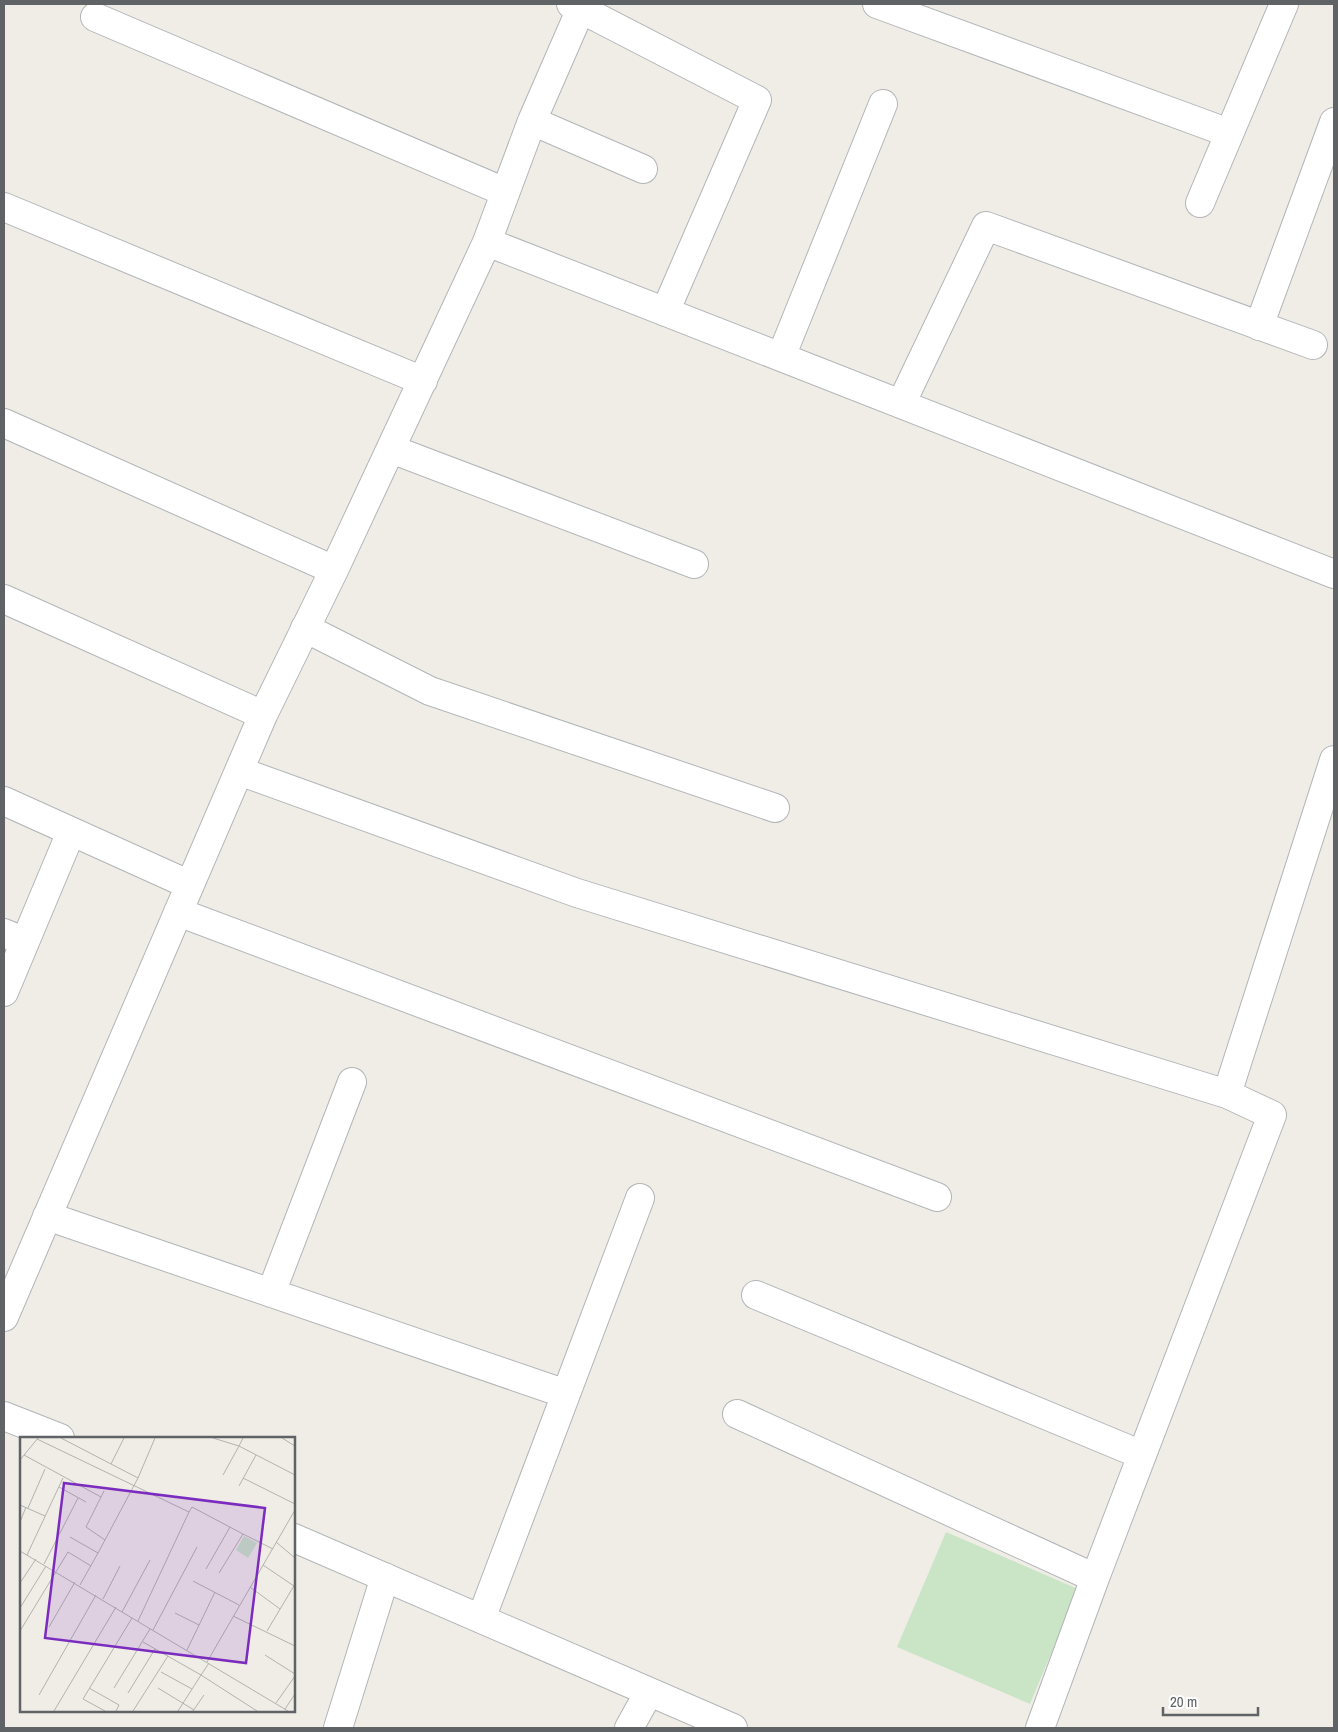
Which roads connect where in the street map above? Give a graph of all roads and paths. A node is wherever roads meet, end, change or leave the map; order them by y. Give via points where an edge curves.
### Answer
1 (877, 4) edge
2 (1284, 4) edge
3 (578, 5) edge
4 (95, 17) dead end
5 (883, 104) dead end
6 (532, 121) junction
7 (1334, 122) edge
8 (1229, 133) junction
9 (643, 169) dead end
10 (505, 192) junction
11 (1200, 203) dead end
12 (4, 207) edge
13 (487, 242) junction
14 (664, 312) junction
15 (1259, 326) junction
16 (1313, 345) dead end
17 (781, 357) junction
18 (423, 381) junction
19 (901, 404) junction
20 (4, 423) edge
21 (391, 449) junction
22 (694, 564) dead end
23 (334, 570) junction
24 (1334, 574) edge
25 (4, 600) edge
26 (305, 628) junction
27 (263, 714) junction
28 (1334, 760) edge
29 (239, 771) junction
30 (4, 801) edge
31 (774, 808) dead end
32 (71, 832) junction
33 (190, 885) junction
34 (178, 912) junction
35 (14, 937) edge
36 (4, 992) edge
37 (352, 1082) dead end
38 (1227, 1094) junction
39 (937, 1197) dead end
40 (640, 1198) dead end
41 (47, 1216) junction
42 (271, 1293) junction
43 (756, 1295) dead end
44 (4, 1317) edge
45 (566, 1394) junction
46 (736, 1414) dead end
47 (4, 1416) edge
48 (57, 1437) edge
49 (1142, 1456) junction
50 (295, 1538) edge
51 (385, 1577) junction
52 (1095, 1578) junction
53 (481, 1619) junction
54 (649, 1692) junction
55 (338, 1728) edge
56 (629, 1728) edge
57 (733, 1728) edge
58 (1040, 1728) edge

1 - 8 street
2 - 8 street
3 - 6 street
3 - 14 street via 757,100
4 - 10 street
5 - 17 street
6 - 9 street
6 - 10 street
7 - 15 street
8 - 11 street
10 - 13 street
12 - 18 street
13 - 14 street
13 - 18 street
14 - 17 street
15 - 16 street
15 - 19 street via 986,226
17 - 19 street
18 - 21 street
19 - 24 street
20 - 23 street
21 - 22 street
21 - 23 street
23 - 26 street
25 - 27 street
26 - 27 street
26 - 31 street via 430,691
27 - 29 street
28 - 38 street
29 - 33 street
29 - 38 street via 577,893
30 - 32 street
32 - 33 street
32 - 35 street
33 - 34 street
34 - 39 street
34 - 41 street
35 - 36 street
37 - 42 street
38 - 49 street via 1272,1115
40 - 45 street
41 - 42 street
41 - 44 street
42 - 45 street
43 - 49 street
45 - 53 street
46 - 52 street
47 - 48 street
49 - 52 street
50 - 51 street
51 - 53 street
51 - 55 street
52 - 58 street
53 - 54 street
54 - 56 street
54 - 57 street

